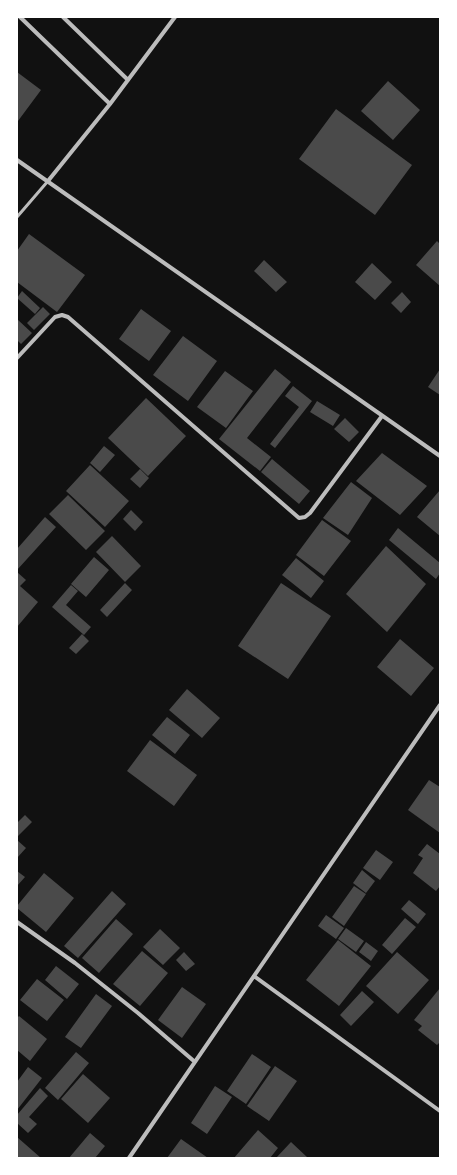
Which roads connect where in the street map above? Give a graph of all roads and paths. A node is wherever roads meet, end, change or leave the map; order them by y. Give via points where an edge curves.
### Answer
1 (20, 17) edge
2 (62, 17) edge
3 (175, 17) edge
4 (128, 80) junction
5 (110, 104) junction
6 (17, 160) edge
7 (48, 181) junction
8 (17, 217) edge
9 (17, 358) edge
10 (382, 416) junction
11 (440, 456) edge
12 (440, 705) edge
13 (17, 922) edge
14 (254, 976) junction
15 (195, 1062) junction
16 (440, 1111) edge
17 (129, 1158) edge

1 - 5 street
2 - 4 street
3 - 4 street
4 - 5 street
5 - 7 street
6 - 7 street
7 - 8 lane
7 - 10 street
9 - 10 street via 55,317 62,315 68,318 298,518 310,513
10 - 11 street
12 - 14 street
13 - 15 street via 75,963
14 - 15 street
14 - 16 street
15 - 17 street

